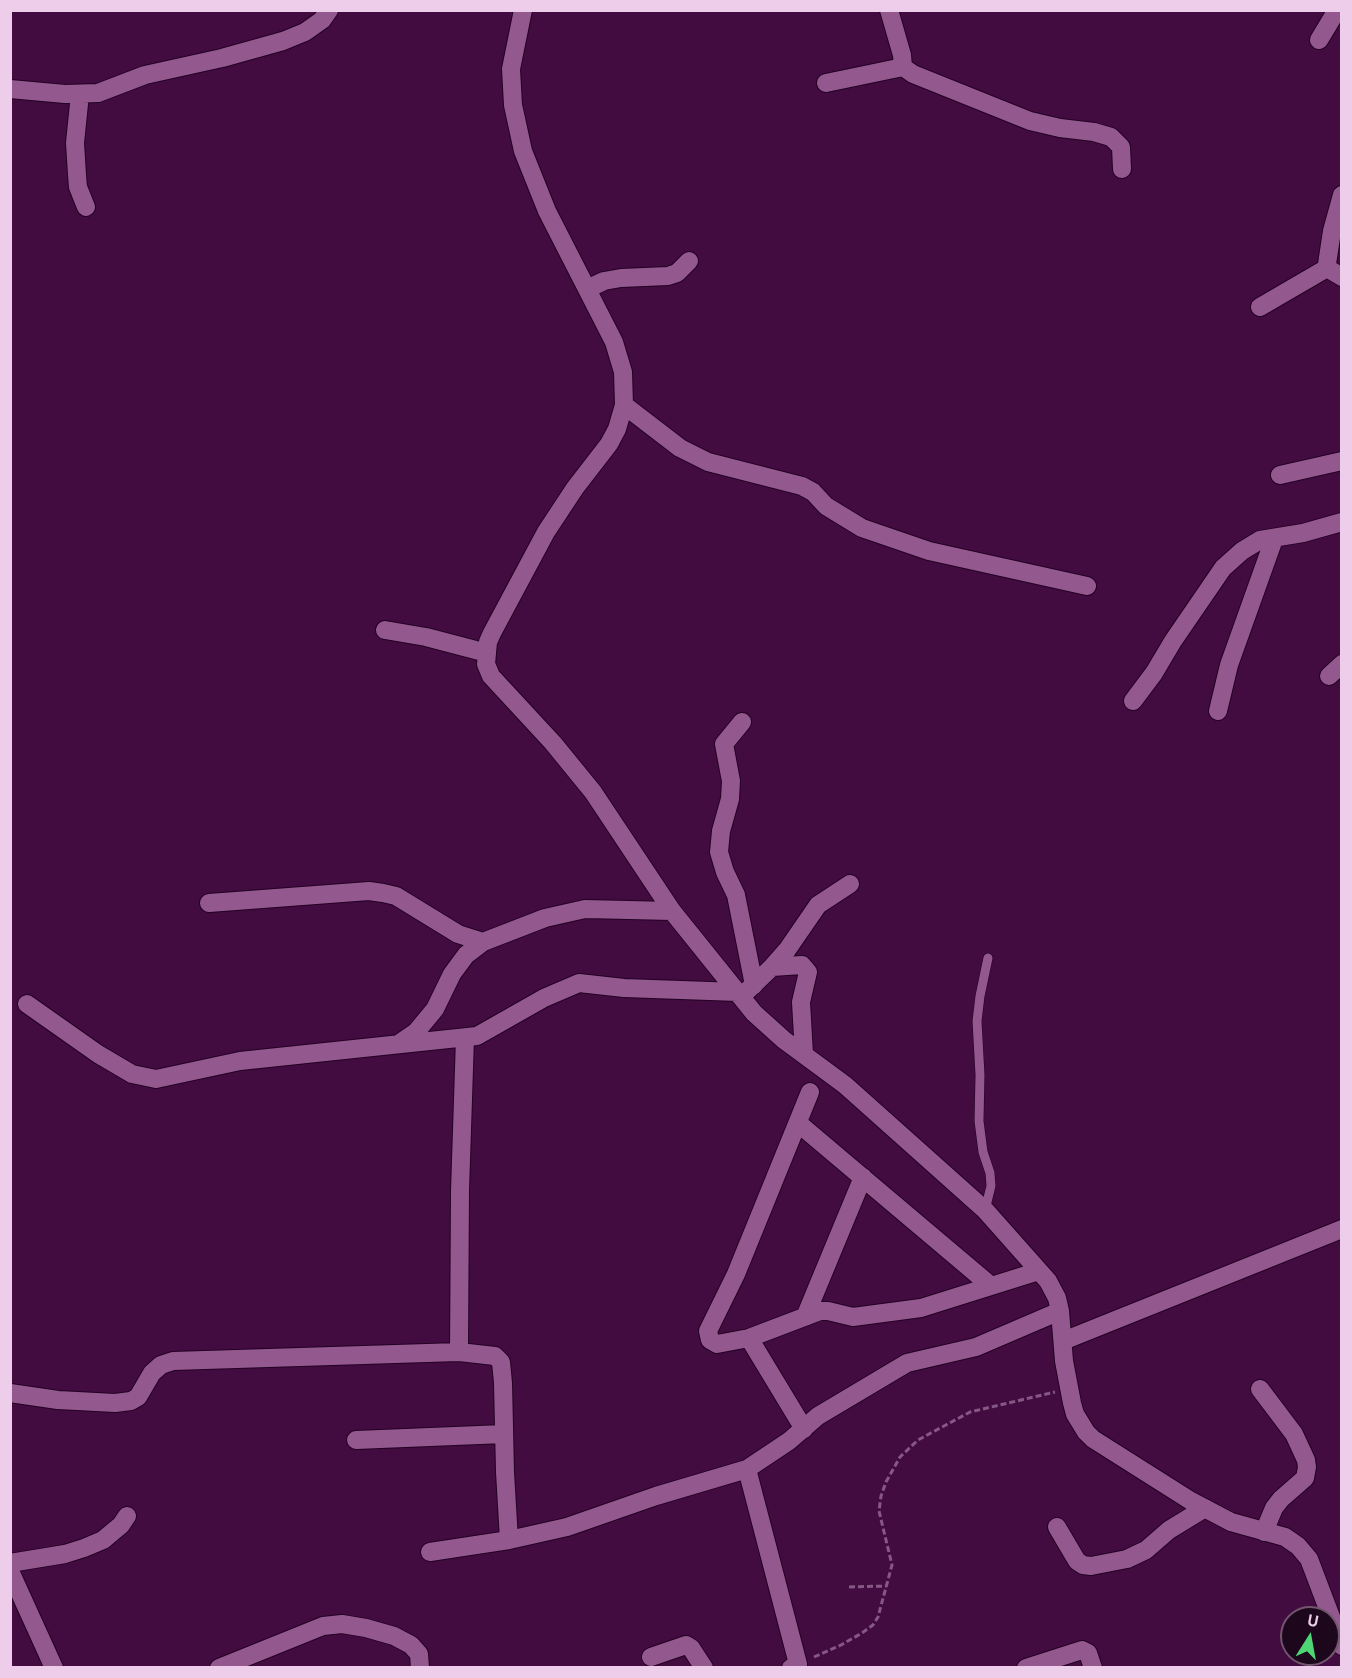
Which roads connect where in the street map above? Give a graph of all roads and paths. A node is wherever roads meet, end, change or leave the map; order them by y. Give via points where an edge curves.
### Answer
1 (329, 10) edge
2 (524, 10) edge
3 (889, 10) edge
4 (1337, 10) edge
5 (1319, 40) dead end
6 (903, 67) junction
7 (826, 83) dead end
8 (10, 89) edge
9 (80, 94) junction
10 (1122, 169) dead end
11 (1341, 195) edge
12 (86, 207) dead end
13 (689, 261) dead end
14 (1334, 272) edge
15 (587, 289) junction
16 (1260, 307) dead end
17 (624, 405) junction
18 (1341, 461) edge
19 (1280, 475) dead end
20 (1341, 522) edge
21 (1274, 539) junction
22 (1087, 586) dead end
23 (385, 630) dead end
24 (486, 653) junction
25 (1133, 701) dead end
26 (1218, 711) dead end
27 (742, 722) dead end
28 (850, 884) dead end
29 (209, 903) dead end
30 (672, 911) junction
31 (483, 942) junction
32 (988, 958) dead end
33 (772, 967) junction
34 (744, 991) junction
35 (27, 1004) dead end
36 (465, 1038) junction
37 (399, 1044) junction
38 (804, 1054) junction
39 (810, 1092) dead end
40 (798, 1123) junction
41 (863, 1177) junction
42 (985, 1210) junction
43 (1341, 1229) edge
44 (1039, 1271) junction
45 (991, 1286) junction
46 (1060, 1311) junction
47 (805, 1317) junction
48 (749, 1338) junction
49 (1063, 1341) junction
50 (459, 1352) junction
51 (1069, 1388) junction
52 (1260, 1389) dead end
53 (10, 1392) edge
54 (804, 1429) junction
55 (504, 1434) junction
56 (356, 1440) dead end
57 (747, 1469) junction
58 (1205, 1508) junction
59 (127, 1516) dead end
60 (1057, 1527) dead end
61 (1264, 1532) junction
62 (509, 1540) junction
63 (430, 1552) dead end
64 (10, 1563) edge
65 (10, 1571) edge
66 (887, 1586) junction
67 (849, 1587) dead end
68 (1341, 1646) edge
69 (651, 1657) dead end
70 (795, 1666) edge
71 (54, 1668) edge
72 (219, 1668) edge
73 (420, 1668) edge
74 (704, 1668) edge
75 (1026, 1668) edge
76 (1093, 1668) edge

1 - 9 street via 305,32 284,41 153,72 98,93
2 - 15 street via 511,69 513,105 523,151
3 - 6 street
4 - 5 street
6 - 7 street
6 - 10 street via 1030,121 1111,137 1121,147
8 - 9 street
9 - 12 street via 76,175
11 - 14 street via 1332,231
13 - 15 street via 668,276 621,278
14 - 16 street
15 - 17 street via 619,356
17 - 22 street via 680,448 708,462 802,486 862,528 928,551
17 - 24 street via 609,444 537,548 492,633
18 - 19 street
20 - 21 street
21 - 25 street via 1260,540 1223,568
21 - 26 street via 1229,665
23 - 24 street
24 - 30 street via 491,676 593,792
27 - 34 street via 724,742 731,781 719,852 736,895
28 - 33 street via 818,905
29 - 31 street via 369,891 396,896 458,934
30 - 31 street via 585,909 545,918
30 - 34 street via 716,968
31 - 37 street via 466,955 452,974 435,1009 417,1032
32 - 42 lane via 977,1021 980,1122 991,1186
33 - 34 street
33 - 38 street via 802,965 808,972 801,1002
34 - 36 street via 579,983 477,1036
34 - 38 street via 754,1013
35 - 37 street via 132,1074 156,1079 240,1061
36 - 37 street
36 - 50 street
38 - 42 street via 845,1084
39 - 40 street
40 - 41 street
40 - 48 street via 736,1274 708,1331 710,1340 717,1344
41 - 45 street
41 - 47 street
42 - 44 street
43 - 49 street
44 - 45 street
44 - 46 street via 1057,1298
45 - 47 street via 921,1308 853,1317 820,1311
46 - 49 street
46 - 54 street via 976,1347 907,1363 818,1416
47 - 48 street
48 - 54 street
49 - 51 street
50 - 53 street via 173,1361 152,1373 138,1397 115,1403
50 - 55 street via 495,1356 501,1362
51 - 58 street via 1075,1414 1093,1439
51 - 66 path via 970,1412 908,1448 894,1466 881,1496 879,1511 892,1557
52 - 61 street via 1294,1434 1307,1467 1305,1478 1274,1508
54 - 57 street
55 - 56 street
55 - 62 street
57 - 62 street via 567,1527
57 - 70 street
58 - 60 street via 1146,1550 1127,1559 1091,1566 1077,1561
58 - 61 street via 1231,1522
59 - 64 street via 103,1540 84,1548
61 - 68 street via 1285,1537 1309,1559
62 - 63 street
65 - 71 street
66 - 67 path
66 - 70 path via 873,1624 841,1645
69 - 74 street via 686,1645
72 - 73 street via 323,1626 342,1624 394,1636 411,1645 419,1654
75 - 76 street via 1082,1650 1088,1653

